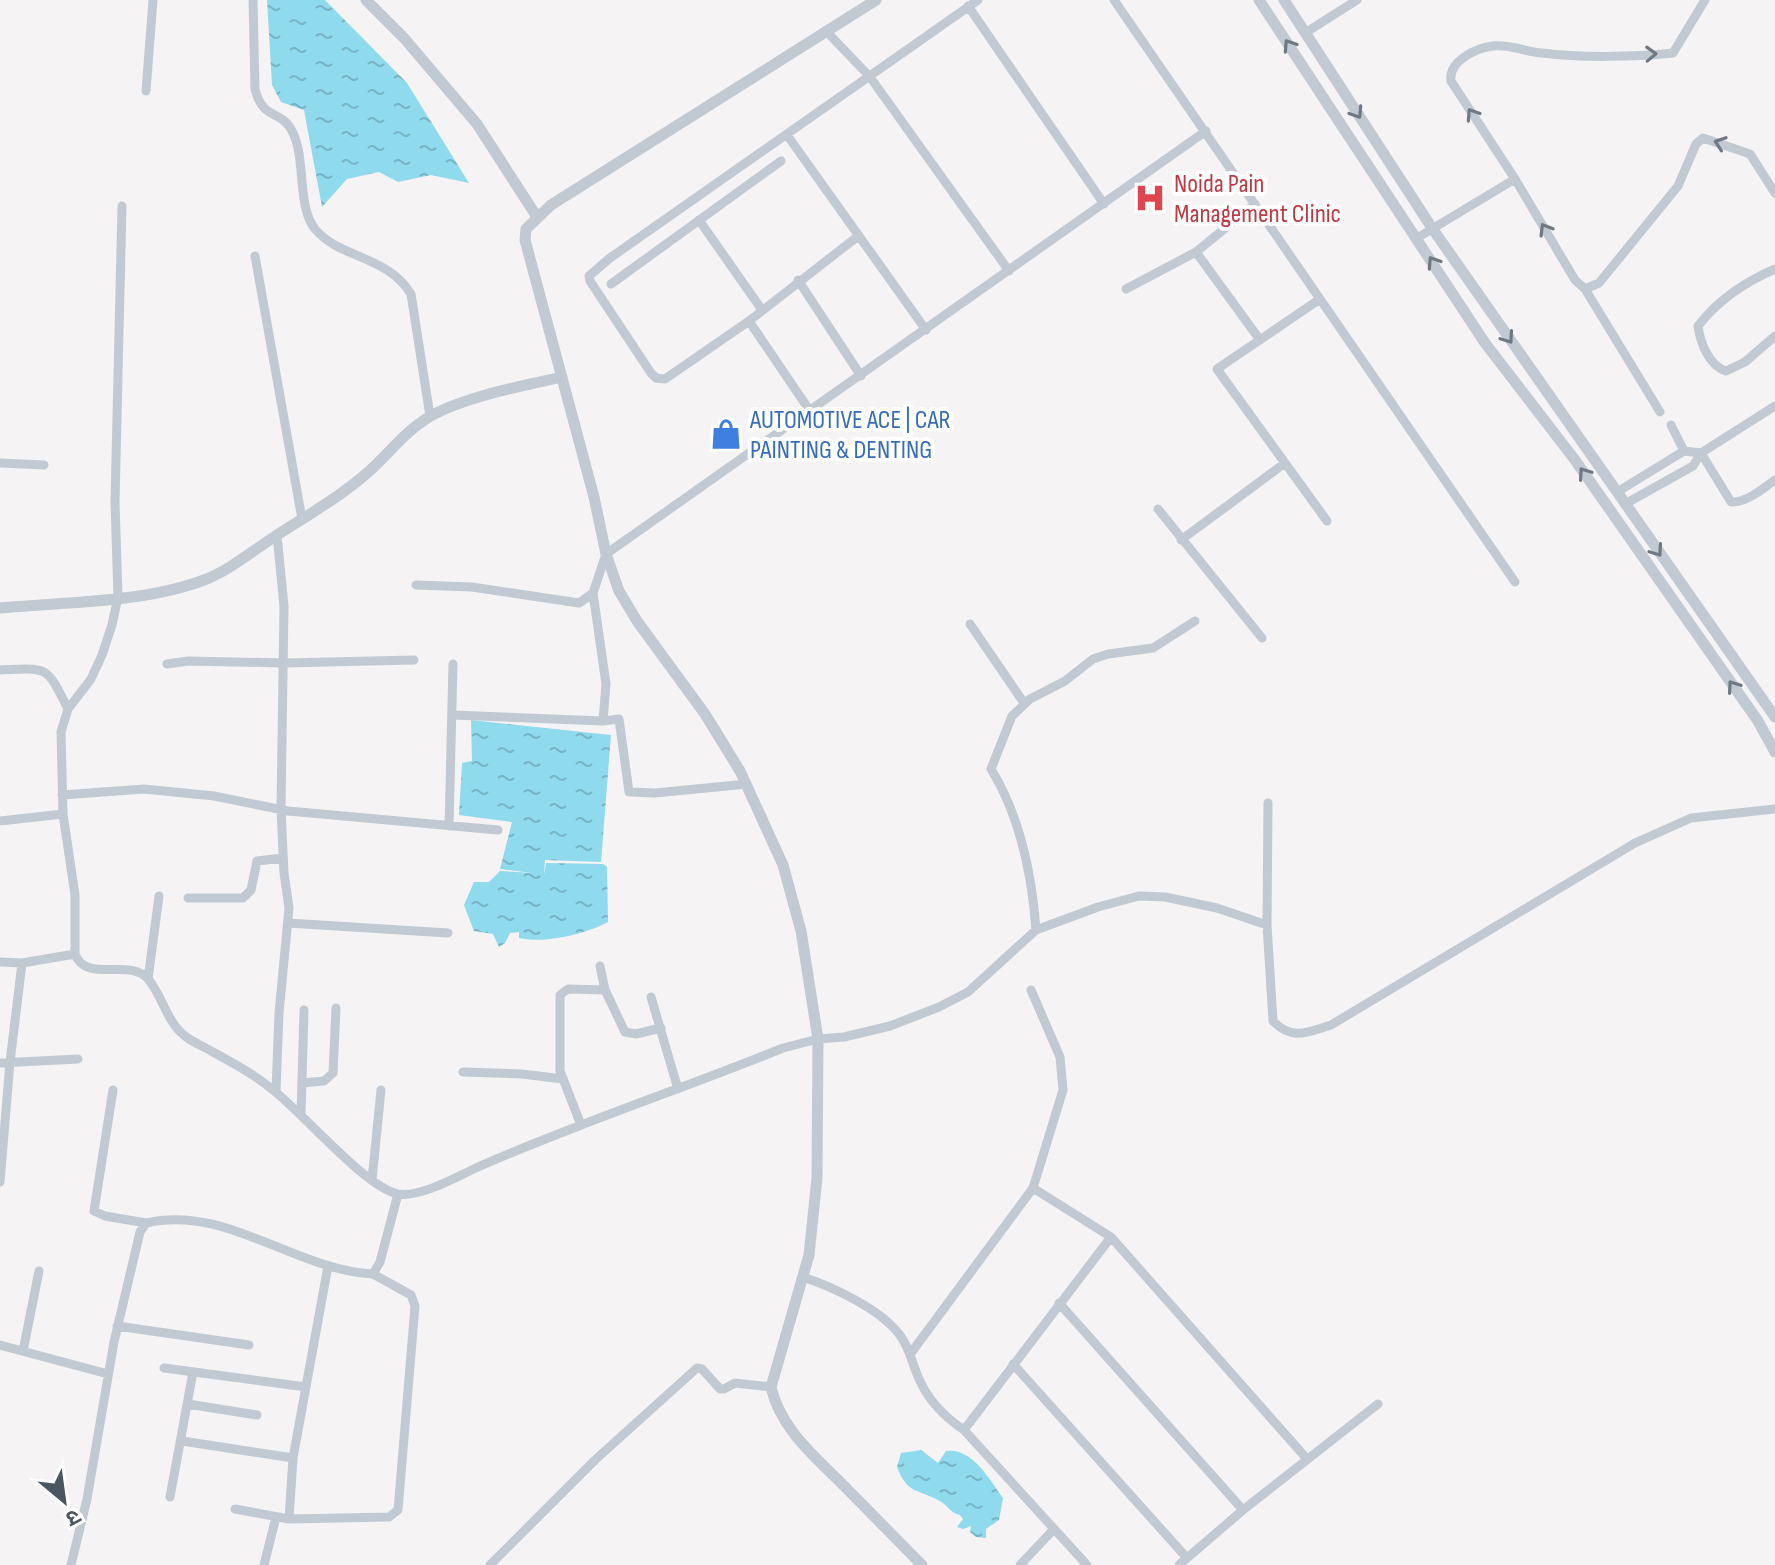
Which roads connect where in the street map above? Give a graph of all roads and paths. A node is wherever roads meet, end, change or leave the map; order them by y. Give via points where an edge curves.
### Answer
1 (153, 0) edge
2 (253, 0) edge
3 (366, 0) edge
4 (876, 0) edge
5 (978, 0) edge
6 (1114, 0) edge
7 (1259, 0) edge
8 (1284, 0) edge
9 (1357, 0) edge
10 (1705, 0) edge
11 (968, 6) junction
12 (827, 32) junction
13 (1305, 33) junction
14 (870, 77) junction
15 (146, 91) dead end
16 (1206, 131) junction
17 (787, 135) junction
18 (781, 161) dead end
19 (1515, 179) junction
20 (1775, 193) edge
21 (1104, 204) junction
22 (1255, 204) junction
23 (122, 206) dead end
24 (685, 206) junction
25 (537, 217) junction
26 (698, 221) junction
27 (1432, 228) junction
28 (857, 237) junction
29 (1417, 238) junction
30 (1196, 252) junction
31 (255, 256) dead end
32 (1775, 269) edge
33 (1009, 271) junction
34 (798, 280) junction
35 (611, 284) dead end
36 (1126, 289) dead end
37 (1585, 289) junction
38 (1320, 299) junction
39 (762, 310) junction
40 (749, 321) junction
41 (926, 330) junction
42 (1775, 336) edge
43 (1260, 340) junction
44 (861, 376) junction
45 (562, 377) junction
46 (1775, 406) edge
47 (810, 411) junction
48 (1660, 412) dead end
49 (430, 416) junction
50 (1671, 425) dead end
51 (1684, 451) junction
52 (1701, 453) junction
53 (0, 463) edge
54 (1285, 463) junction
55 (44, 465) dead end
56 (1775, 480) edge
57 (1617, 492) junction
58 (1625, 504) junction
59 (1158, 509) dead end
60 (302, 519) junction
61 (1327, 521) dead end
62 (277, 535) junction
63 (1181, 540) junction
64 (606, 554) junction
65 (1515, 582) dead end
66 (416, 585) dead end
67 (593, 593) junction
68 (118, 597) junction
69 (0, 608) edge
70 (1195, 621) dead end
71 (970, 624) dead end
72 (1262, 638) dead end
73 (414, 660) dead end
74 (285, 663) junction
75 (167, 664) dead end
76 (453, 664) dead end
77 (0, 670) edge
78 (1024, 703) junction
79 (68, 709) junction
80 (453, 715) junction
81 (1775, 717) edge
82 (603, 721) junction
83 (1775, 752) edge
84 (747, 784) junction
85 (62, 795) junction
86 (1268, 803) dead end
87 (281, 809) junction
88 (1775, 809) edge
89 (63, 814) junction
90 (0, 821) edge
91 (449, 826) junction
92 (498, 830) dead end
93 (283, 858) junction
94 (159, 896) dead end
95 (188, 898) dead end
96 (288, 923) junction
97 (1267, 925) junction
98 (1036, 930) junction
99 (448, 933) dead end
100 (75, 954) junction
101 (0, 962) edge
102 (22, 963) junction
103 (600, 966) dead end
104 (148, 979) junction
105 (605, 990) junction
106 (1031, 990) dead end
107 (651, 997) dead end
108 (336, 1008) dead end
109 (304, 1010) dead end
110 (661, 1028) junction
111 (818, 1039) junction
112 (78, 1059) dead end
113 (5, 1062) edge
114 (463, 1072) dead end
115 (563, 1079) junction
116 (302, 1083) junction
117 (678, 1089) junction
118 (113, 1090) dead end
119 (381, 1090) dead end
120 (276, 1091) junction
121 (301, 1115) junction
122 (581, 1125) junction
123 (3, 1127) edge
124 (372, 1180) junction
125 (0, 1182) edge
126 (1033, 1188) junction
127 (398, 1194) junction
128 (146, 1223) junction
129 (1111, 1237) junction
130 (328, 1266) junction
131 (39, 1271) dead end
132 (373, 1274) junction
133 (803, 1277) junction
134 (1059, 1303) junction
135 (117, 1326) junction
136 (0, 1345) edge
137 (249, 1345) dead end
138 (23, 1351) junction
139 (911, 1353) junction
140 (1013, 1364) junction
141 (164, 1368) dead end
142 (193, 1372) junction
143 (108, 1374) junction
144 (306, 1387) junction
145 (771, 1387) junction
146 (188, 1404) junction
147 (1378, 1404) dead end
148 (257, 1415) dead end
149 (964, 1430) junction
150 (182, 1441) junction
151 (293, 1458) junction
152 (1307, 1459) junction
153 (170, 1497) dead end
154 (235, 1509) dead end
155 (1243, 1510) junction
156 (276, 1517) junction
157 (289, 1519) junction
158 (1054, 1529) junction
159 (1183, 1562) edge
160 (71, 1565) edge
161 (264, 1565) edge
162 (490, 1565) edge
163 (922, 1565) edge
164 (1020, 1565) edge
165 (1087, 1565) edge

1 - 15 street
2 - 49 street via 259,103 293,130 309,219 316,230 389,270 411,294
3 - 25 street via 477,124
4 - 12 street
5 - 11 street
6 - 16 street
29 -> 7 street
8 - 13 street
9 - 13 street
19 -> 10 street via 1451,81 1456,62 1490,46 1544,54 1673,53
11 - 14 street
11 - 21 street
12 - 14 street
12 - 25 street
13 -> 27 street
14 - 17 street
14 - 33 street
16 - 21 street
16 - 22 street
17 - 24 street
17 - 28 street
18 - 26 street
19 - 27 street
37 -> 19 street
20 -> 37 street via 1750,154 1703,138 1678,186 1599,283
21 - 33 street
22 - 30 street
22 - 38 street
23 - 68 street
24 - 26 street
24 - 40 street via 595,270 590,281 656,378 672,376
25 - 45 street via 526,229 525,240
26 - 35 street
26 - 39 street
27 - 29 street
27 -> 57 street
28 - 34 street
28 - 41 street
83 -> 29 street via 1575,460 1485,343
30 - 36 street
30 - 43 street
31 - 60 street
32 - 42 street via 1731,293 1698,326 1714,365 1726,371
33 - 41 street
34 - 39 street
34 - 44 street
37 - 48 street
38 - 43 street
38 - 65 street
39 - 40 street
40 - 47 street
41 - 44 street
43 - 54 street via 1217,369
44 - 47 street
45 - 49 street
45 - 64 street
46 - 52 street
47 - 64 street
49 - 60 street via 366,474
50 - 51 street
51 - 52 street
51 - 57 street
52 - 56 street via 1731,502
52 - 58 street via 1693,466
53 - 55 street
54 - 61 street
54 - 63 street
57 - 58 street
58 -> 81 street
59 - 63 street
60 - 62 street
62 - 68 street via 205,580
62 - 74 street
63 - 72 street
64 - 67 street
64 - 84 street via 627,607 705,714
66 - 67 street via 472,587 579,603
67 - 82 street via 606,684
68 - 69 street
68 - 79 street via 102,655
70 - 78 street via 1153,648 1093,659
71 - 78 street
73 - 74 street
74 - 75 street
74 - 87 street
76 - 80 street
77 - 79 street via 47,672
78 - 98 street via 1005,730 991,769 1018,833 1033,888
79 - 85 street via 61,732
80 - 82 street
80 - 91 street
82 - 84 street via 619,719 629,792
84 - 111 street via 792,894
85 - 87 street via 144,789
85 - 89 street
86 - 97 street
87 - 91 street
87 - 93 street
88 - 97 street via 1691,818 1635,843 1331,1025 1302,1034 1283,1031 1273,1021
89 - 90 street
89 - 100 street via 75,895
91 - 92 street
93 - 95 street via 257,861 251,890 243,898
93 - 96 street
94 - 104 street
96 - 99 street
96 - 120 street
97 - 98 street via 1217,908 1139,896
98 - 111 street via 968,992 939,1007 890,1026
100 - 102 street
100 - 104 street via 86,968 139,972
101 - 102 street
102 - 113 street
103 - 105 street
104 - 120 street via 185,1037
105 - 110 street via 625,1032
105 - 115 street via 568,989 560,995
106 - 126 street via 1060,1057 1063,1090
107 - 110 street
108 - 116 street via 333,1073 324,1081
109 - 116 street
110 - 117 street
111 - 117 street
111 - 133 street via 818,1170
112 - 113 street
113 - 123 street
114 - 115 street
115 - 122 street
116 - 121 street
117 - 122 street
118 - 128 street via 94,1211
119 - 124 street
120 - 121 street
121 - 124 street
122 - 127 street via 424,1191
123 - 125 street
124 - 127 street
126 - 129 street
126 - 139 street
127 - 132 street
128 - 130 street via 162,1219 221,1227
128 - 135 street
129 - 134 street
129 - 152 street
130 - 132 street
130 - 144 street
131 - 138 street
132 - 157 street via 414,1300 398,1510 389,1517
133 - 139 street via 828,1285 878,1315
133 - 145 street
134 - 140 street
134 - 155 street
135 - 137 street
135 - 143 street
136 - 138 street
138 - 143 street
139 - 149 street via 933,1402
140 - 149 street
140 - 159 street
141 - 142 street
142 - 144 street
142 - 146 street
143 - 160 street
144 - 151 street
145 - 162 street via 735,1383 720,1389 697,1368
145 - 163 street via 782,1418 800,1442
146 - 148 street
146 - 150 street
147 - 152 street
149 - 158 street
150 - 151 street
150 - 153 street
151 - 157 street
152 - 155 street
154 - 156 street
155 - 159 street
156 - 157 street
156 - 161 street
158 - 164 street
158 - 165 street

